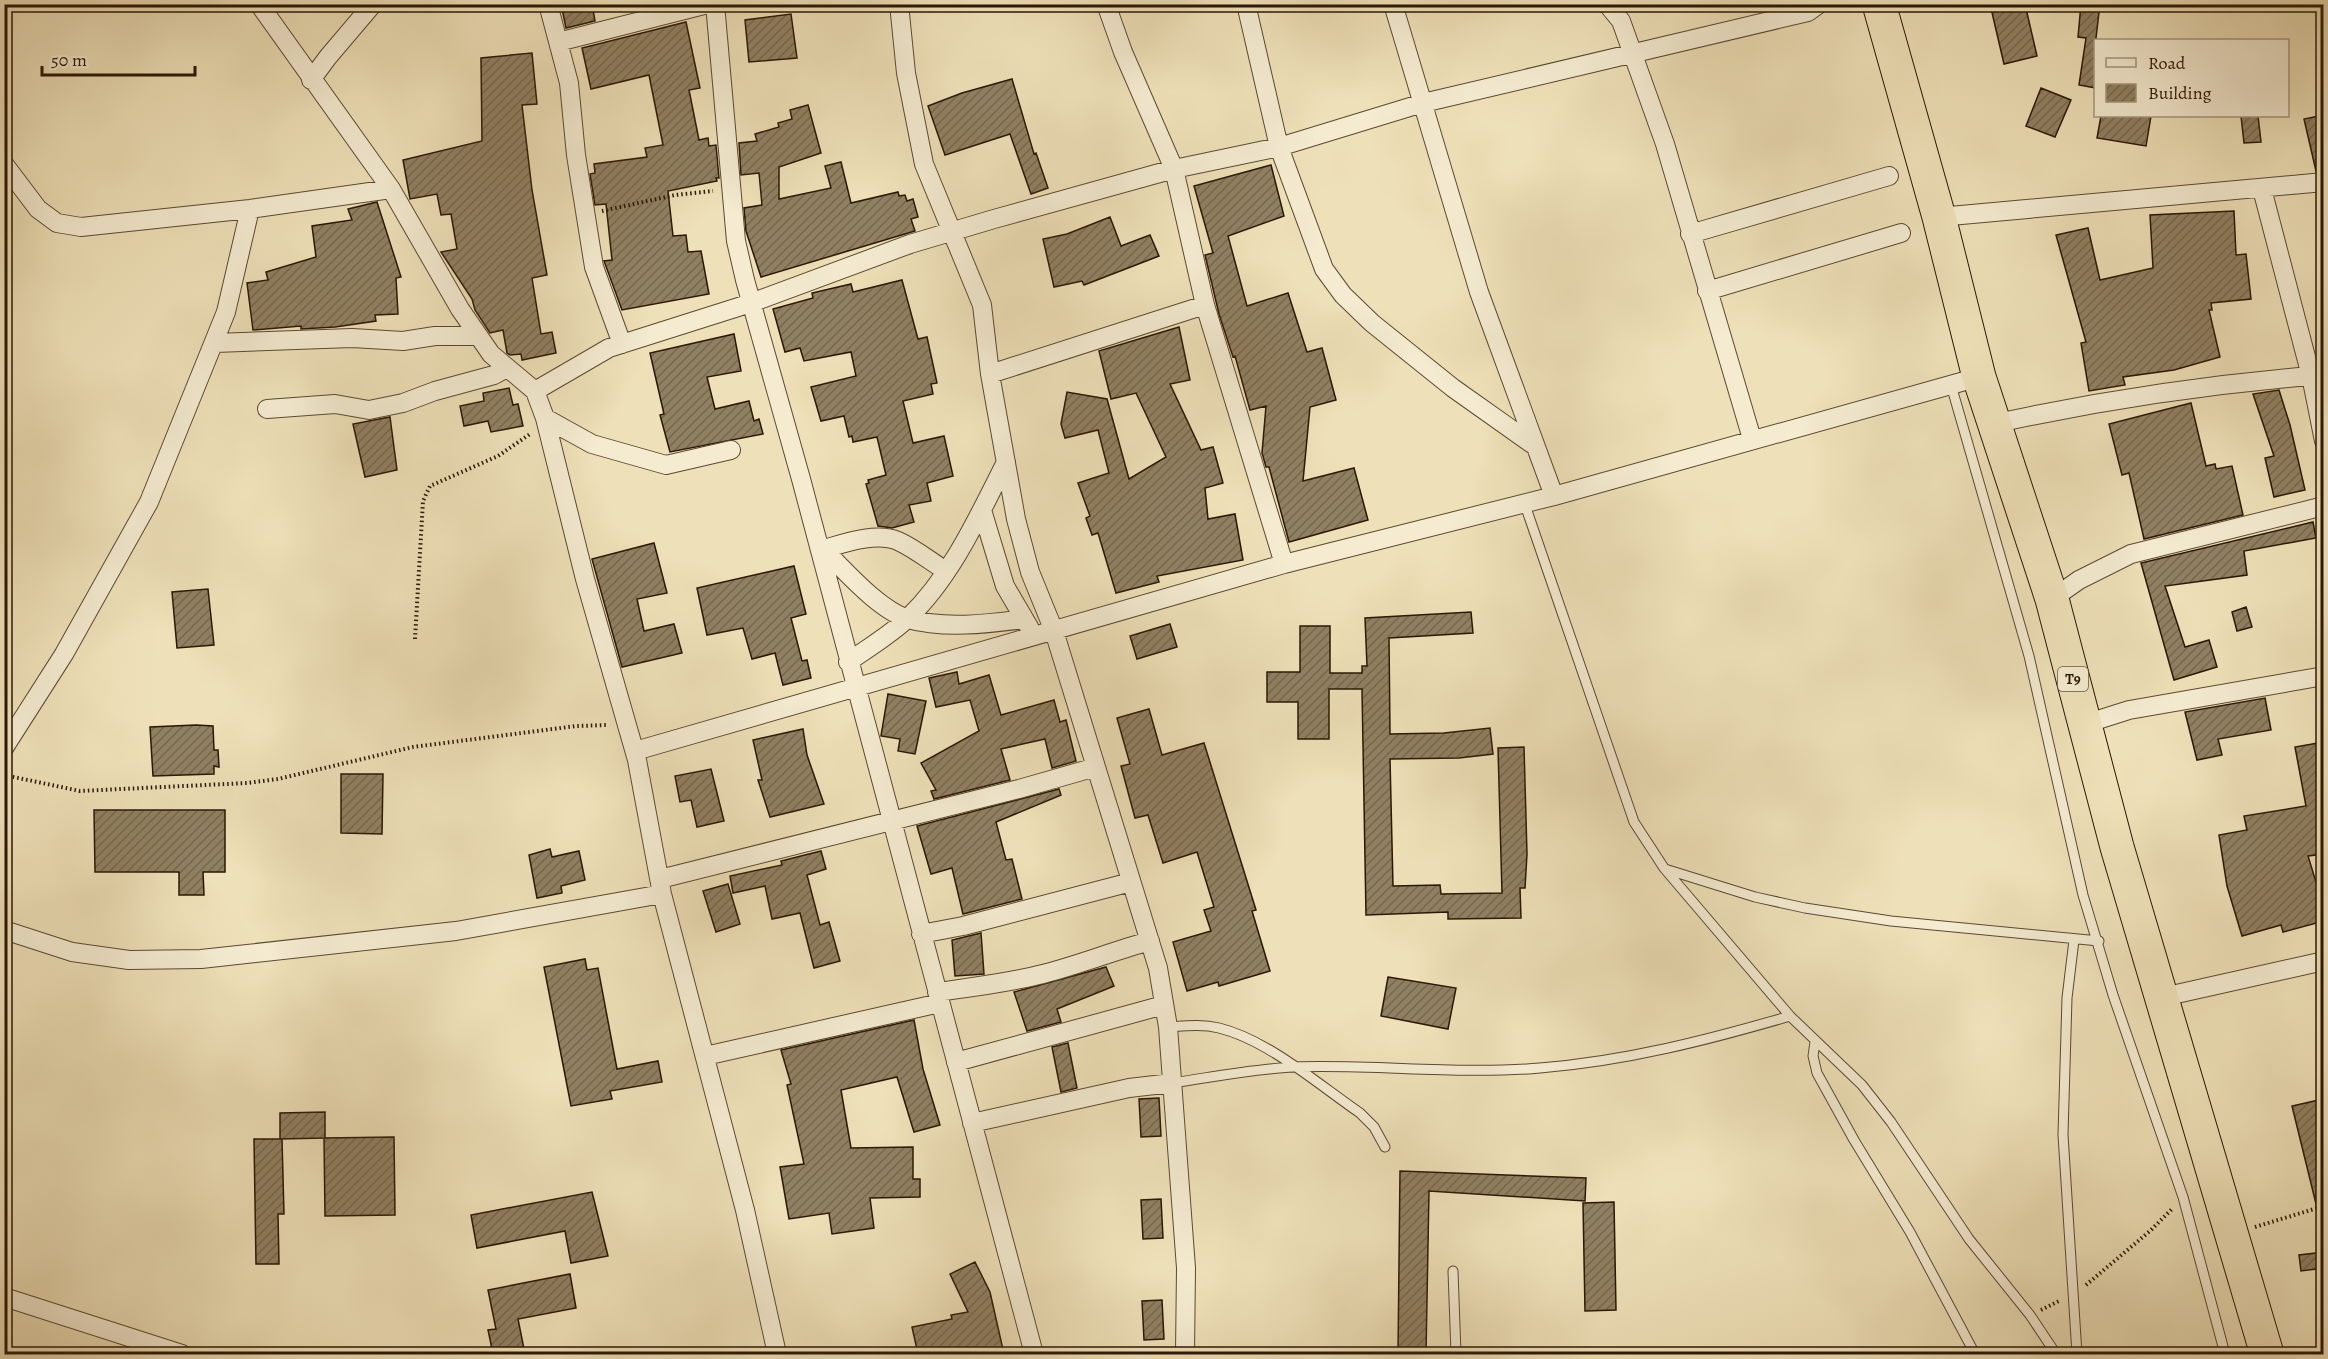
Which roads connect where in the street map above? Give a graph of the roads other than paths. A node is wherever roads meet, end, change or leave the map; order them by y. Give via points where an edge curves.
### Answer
1 (259, 4) edge
2 (373, 4) edge
3 (548, 4) edge
4 (708, 4) edge
5 (715, 4) edge
6 (899, 4) edge
7 (1106, 4) edge
8 (1246, 4) edge
9 (1393, 4) edge
10 (1607, 4) edge
11 (1819, 4) edge
12 (1879, 4) edge
13 (558, 42) junction
14 (1634, 53) junction
15 (311, 80) junction
16 (1423, 103) junction
17 (1279, 147) junction
18 (4, 164) edge
19 (1174, 169) junction
20 (1889, 176) dead end
21 (2324, 182) edge
22 (391, 189) junction
23 (2262, 189) junction
24 (250, 209) junction
25 (1939, 217) junction
26 (953, 233) junction
27 (1900, 233) dead end
28 (1690, 234) junction
29 (1707, 291) junction
30 (752, 303) junction
31 (1205, 305) junction
32 (478, 336) junction
33 (215, 343) junction
34 (622, 344) junction
35 (507, 368) junction
36 (990, 374) junction
37 (2312, 376) junction
38 (1965, 381) junction
39 (535, 391) junction
40 (267, 409) dead end
41 (546, 423) junction
42 (1992, 424) junction
43 (1752, 439) junction
44 (2324, 441) edge
45 (1536, 446) junction
46 (731, 450) dead end
47 (1006, 462) junction
48 (1554, 496) junction
49 (1524, 502) junction
50 (2324, 506) edge
51 (982, 510) junction
52 (821, 546) junction
53 (1284, 564) junction
54 (946, 571) junction
55 (2052, 599) junction
56 (907, 619) junction
57 (1023, 619) junction
58 (1054, 631) junction
59 (1035, 636) junction
60 (848, 662) junction
61 (2324, 676) edge
62 (855, 688) junction
63 (2085, 724) junction
64 (4, 747) edge
65 (635, 751) junction
66 (1096, 767) junction
67 (890, 821) junction
68 (1664, 868) junction
69 (1131, 882) junction
70 (661, 887) junction
71 (4, 930) edge
72 (921, 934) junction
73 (2074, 940) junction
74 (1150, 941) junction
75 (2099, 941) junction
76 (2324, 961) edge
77 (2163, 997) junction
78 (938, 998) junction
79 (1164, 1005) junction
80 (1790, 1016) junction
81 (1168, 1027) junction
82 (1815, 1042) junction
83 (705, 1056) junction
84 (956, 1062) junction
85 (1294, 1067) junction
86 (1172, 1083) junction
87 (972, 1122) junction
88 (1385, 1147) dead end
89 (1453, 1271) dead end
90 (4, 1297) edge
91 (178, 1354) edge
92 (777, 1354) edge
93 (1034, 1354) edge
94 (1185, 1354) edge
95 (1456, 1354) edge
96 (1975, 1354) edge
97 (2056, 1354) edge
98 (2077, 1354) edge
99 (2225, 1354) edge
100 (2267, 1354) edge

1 - 15 street
2 - 15 street
3 - 13 street
4 - 13 street
5 - 30 street via 736,241
6 - 26 street via 906,74 924,164
7 - 19 street
8 - 17 street
9 - 16 street
10 - 14 street via 1621,21
11 - 14 street via 1808,12
12 - 25 highway, T9
13 - 34 street via 569,83 594,267
14 - 16 street
14 - 28 street
15 - 22 street
16 - 17 street
16 - 45 street via 1479,292
17 - 19 street
17 - 45 street via 1324,269 1343,295 1416,359
18 - 24 street via 38,209 57,224 81,227
19 - 26 street
19 - 31 street
20 - 28 street
21 - 23 street
22 - 24 street
22 - 32 street
23 - 25 street
23 - 37 street
24 - 33 street
25 - 38 highway, T9
26 - 30 street via 910,244
26 - 36 street via 982,305
27 - 29 street
28 - 29 street
29 - 43 street
30 - 34 street
30 - 52 street
31 - 36 street
31 - 53 street
32 - 33 street
32 - 35 street
33 - 64 street via 149,501 64,654
34 - 39 street
35 - 39 street
35 - 40 street via 379,408 335,404
36 - 47 street
37 - 42 street via 2157,393
37 - 44 street
38 - 42 highway, T9
38 - 43 street
38 - 75 lane via 2075,866
39 - 41 street
41 - 46 street via 592,444 666,465
41 - 65 street via 585,579
42 - 55 highway, T9
43 - 48 street
45 - 48 street
47 - 51 street
47 - 58 street via 1030,572
48 - 49 street
49 - 53 street
49 - 68 lane via 1634,822
50 - 55 street via 2131,554 2079,580
51 - 54 street
51 - 57 street via 1005,586
52 - 54 street via 897,541
52 - 56 street via 887,607
52 - 60 street
53 - 58 street
54 - 56 street
55 - 63 highway, T9
56 - 57 street via 983,624
56 - 60 street
57 - 59 street
58 - 59 street
58 - 66 street
59 - 62 street
60 - 62 street
61 - 63 street via 2129,710
62 - 65 street
62 - 67 street
63 - 77 highway, T9 via 2123,868
65 - 70 street
66 - 67 street
66 - 69 street
67 - 70 street
67 - 72 street
68 - 73 lane via 1804,908
68 - 80 lane
69 - 72 street
69 - 74 street
70 - 71 street via 456,931 201,960 129,960 72,952
70 - 83 street
72 - 78 street
73 - 75 lane
73 - 98 lane via 2067,998 2063,1135
74 - 78 street via 1045,973
74 - 79 street
75 - 99 lane via 2113,995 2183,1197
76 - 77 street
77 - 100 highway, T9
78 - 83 street
78 - 84 street
79 - 81 street
79 - 84 street
80 - 82 lane
80 - 85 lane via 1609,1062 1481,1071
81 - 85 lane via 1220,1029 1254,1042
81 - 86 street
82 - 96 lane via 1817,1072
82 - 97 lane via 1862,1085 1891,1122 1970,1239
83 - 92 street
84 - 87 street
85 - 86 lane
85 - 88 lane via 1360,1113
86 - 87 street via 1129,1088
86 - 94 street via 1186,1268
87 - 93 street
89 - 95 lane
90 - 91 street

